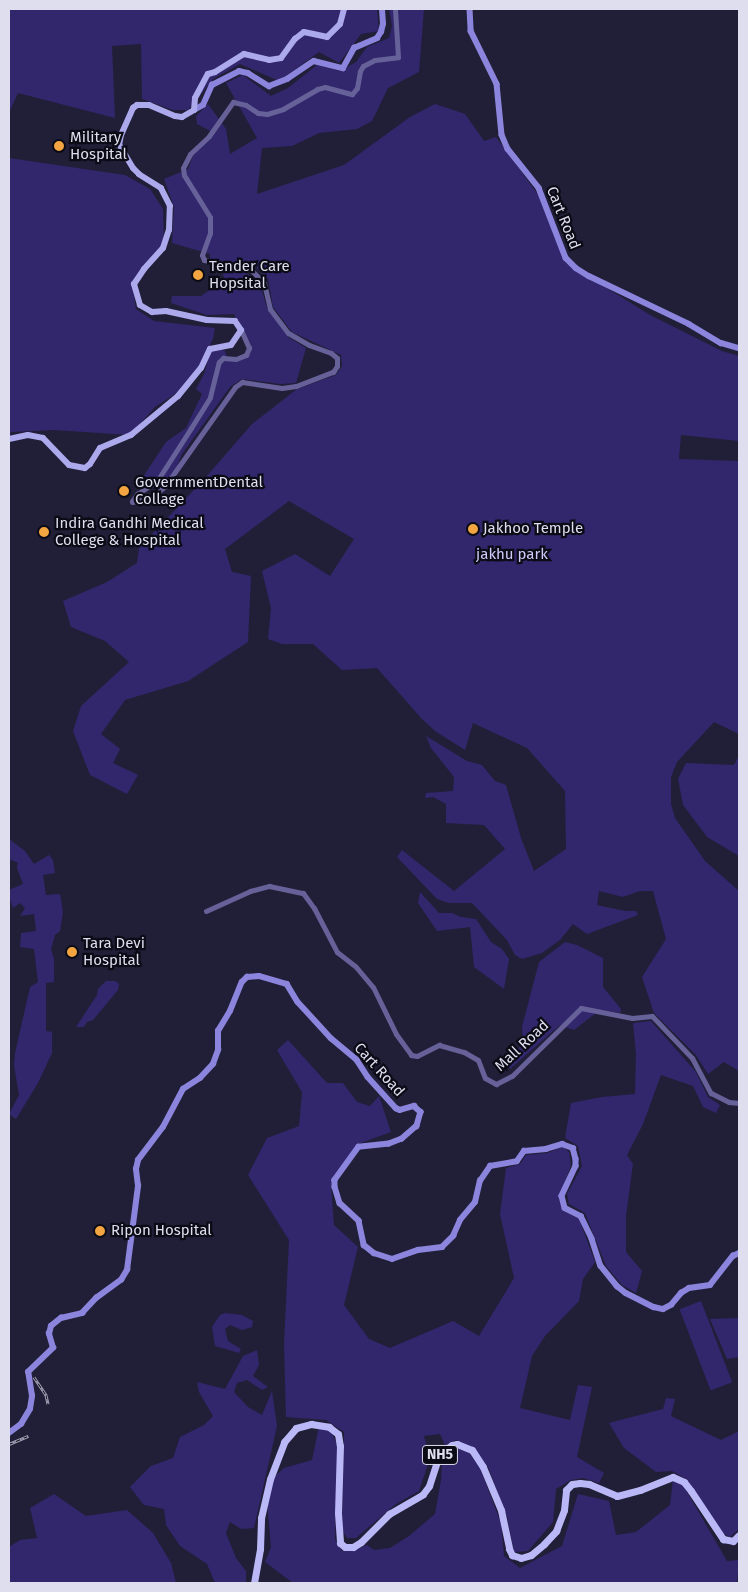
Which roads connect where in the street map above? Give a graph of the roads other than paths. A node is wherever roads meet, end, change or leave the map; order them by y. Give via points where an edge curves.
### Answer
1 (344, 9) edge
2 (382, 9) edge
3 (395, 9) edge
4 (470, 9) edge
5 (194, 110) junction
6 (241, 330) junction
7 (739, 348) edge
8 (9, 439) edge
9 (206, 911) dead end
10 (739, 1103) edge
11 (739, 1253) edge
12 (9, 1433) edge
13 (739, 1535) edge
14 (254, 1583) edge

1 - 5 main road via 340,24 327,37 304,32 281,58 269,60 244,54 208,74 195,98
2 - 5 main road via 384,24 381,32 377,38 354,48 343,68 314,61 288,79 269,86 239,71 212,85 203,105
3 - 6 street via 398,57 375,60 363,66 352,94 325,87 268,114 233,102 205,140 190,154 183,168 184,175 210,217 210,233 202,255 204,260 254,272 264,282 270,309 288,333 331,353 337,358 337,366 333,372 296,386 282,388 242,382 235,387 165,486 152,497 132,502 137,494 156,481 191,428 210,397 219,362 223,358 236,359 246,355 249,348
4 - 7 main road, Cart Road via 471,32 497,84 502,135 508,149 539,188 566,258 589,276 721,343
5 - 6 main road via 177,117 149,105 137,106 133,108 121,135 119,145 133,168 160,188 170,206 169,230 163,248 139,276 134,284 135,291 140,305 147,311 235,321
6 - 8 main road via 231,345 210,348 201,368 178,396 131,435 100,448 87,467 69,465 48,442 36,436 28,434
9 - 10 street, Mall Road via 268,886 304,894 337,952 373,987 396,1034 411,1055 417,1056 439,1046 464,1052 478,1060 485,1078 496,1084 512,1076 580,1008 632,1018 652,1016 692,1058 711,1093
11 - 12 main road, Cart Road via 710,1285 689,1288 672,1306 654,1307 626,1293 600,1266 581,1216 565,1208 562,1196 576,1159 573,1148 562,1144 524,1151 517,1160 490,1166 480,1180 475,1202 442,1247 418,1250 392,1259 374,1253 364,1245 359,1221 340,1203 335,1180 359,1147 402,1139 417,1126 421,1112 414,1106 396,1108 357,1060 331,1038 298,1002 287,984 259,976 247,977 218,1031 218,1050 213,1064 183,1089 163,1127 138,1160 138,1186 127,1270 121,1280 82,1313 61,1318 52,1326 49,1334 53,1348 28,1372 32,1396 30,1409 21,1424
13 - 14 highway, NH5 via 733,1541 723,1539 684,1482 673,1477 617,1496 580,1482 566,1490 564,1510 556,1531 530,1555 521,1558 509,1550 501,1510 483,1467 472,1450 457,1444 440,1454 429,1486 422,1494 389,1514 361,1542 353,1547 344,1547 339,1533 338,1434 329,1427 311,1424 296,1428 284,1442 270,1479 261,1518

